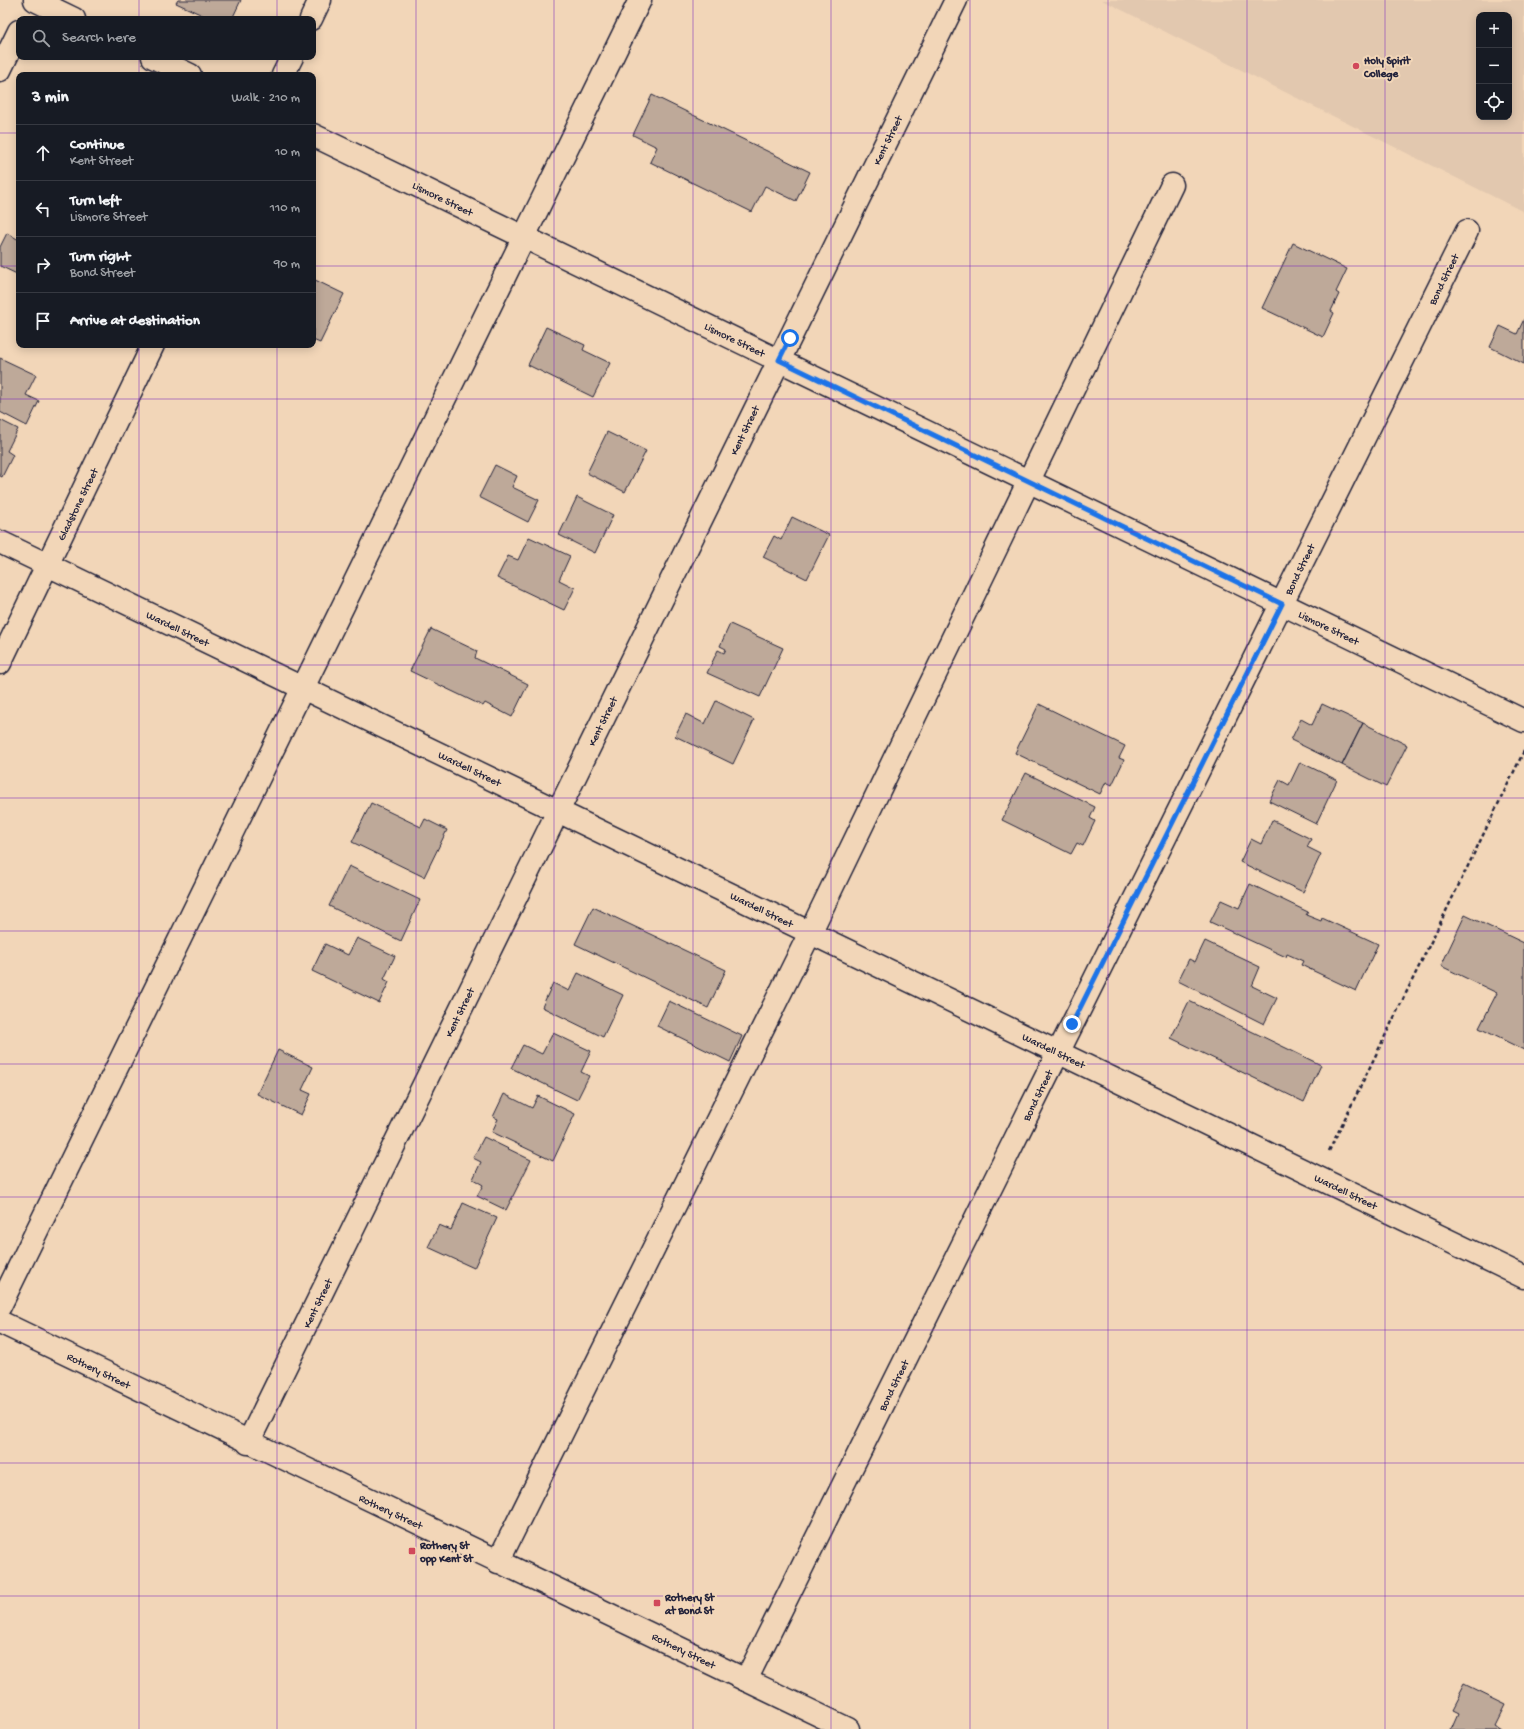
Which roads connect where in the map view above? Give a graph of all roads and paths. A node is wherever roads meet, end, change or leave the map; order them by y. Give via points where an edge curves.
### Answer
1 (34, 0) edge
2 (320, 0) edge
3 (640, 0) edge
4 (956, 0) edge
5 (26, 16) edge
6 (68, 16) edge
7 (312, 16) edge
8 (16, 37) edge
9 (159, 60) edge
10 (290, 60) edge
11 (0, 70) edge
12 (184, 72) edge
13 (284, 72) edge
14 (316, 136) edge
15 (1172, 185) dead end
16 (1467, 231) dead end
17 (523, 237) junction
18 (152, 348) edge
19 (779, 360) junction
20 (1029, 481) junction
21 (0, 542) edge
22 (47, 564) junction
23 (1282, 604) junction
24 (0, 663) edge
25 (303, 688) junction
26 (1524, 722) edge
27 (1524, 751) edge
28 (558, 811) junction
29 (810, 933) junction
30 (1058, 1052) junction
31 (1316, 1177) junction
32 (1524, 1277) edge
33 (0, 1306) edge
34 (0, 1322) edge
35 (248, 1443) junction
36 (498, 1562) junction
37 (746, 1680) junction
38 (848, 1729) edge

1 - 5 street
1 - 6 street
2 - 7 street
3 - 17 street
4 - 19 street, Kent Street
8 - 11 street
9 - 12 street
10 - 13 street
14 - 17 street, Lismore Street
15 - 20 street
16 - 23 street, Bond Street
17 - 19 street, Lismore Street
17 - 25 street
18 - 22 street, Gladstone Street
19 - 20 street, Lismore Street
19 - 28 street, Kent Street
20 - 23 street, Lismore Street
20 - 29 street
21 - 22 street, Wardell Street
22 - 24 street, Gladstone Street
22 - 25 street, Wardell Street
23 - 26 street, Lismore Street
23 - 30 street, Bond Street
25 - 28 street, Wardell Street
25 - 33 street
27 - 31 path
28 - 29 street, Wardell Street
28 - 35 street, Kent Street
29 - 30 street, Wardell Street
29 - 36 street
30 - 31 street, Wardell Street
30 - 37 street, Bond Street
31 - 32 street, Wardell Street
34 - 35 street, Rothery Street
35 - 36 street, Rothery Street
36 - 37 street, Rothery Street
37 - 38 street, Rothery Street

